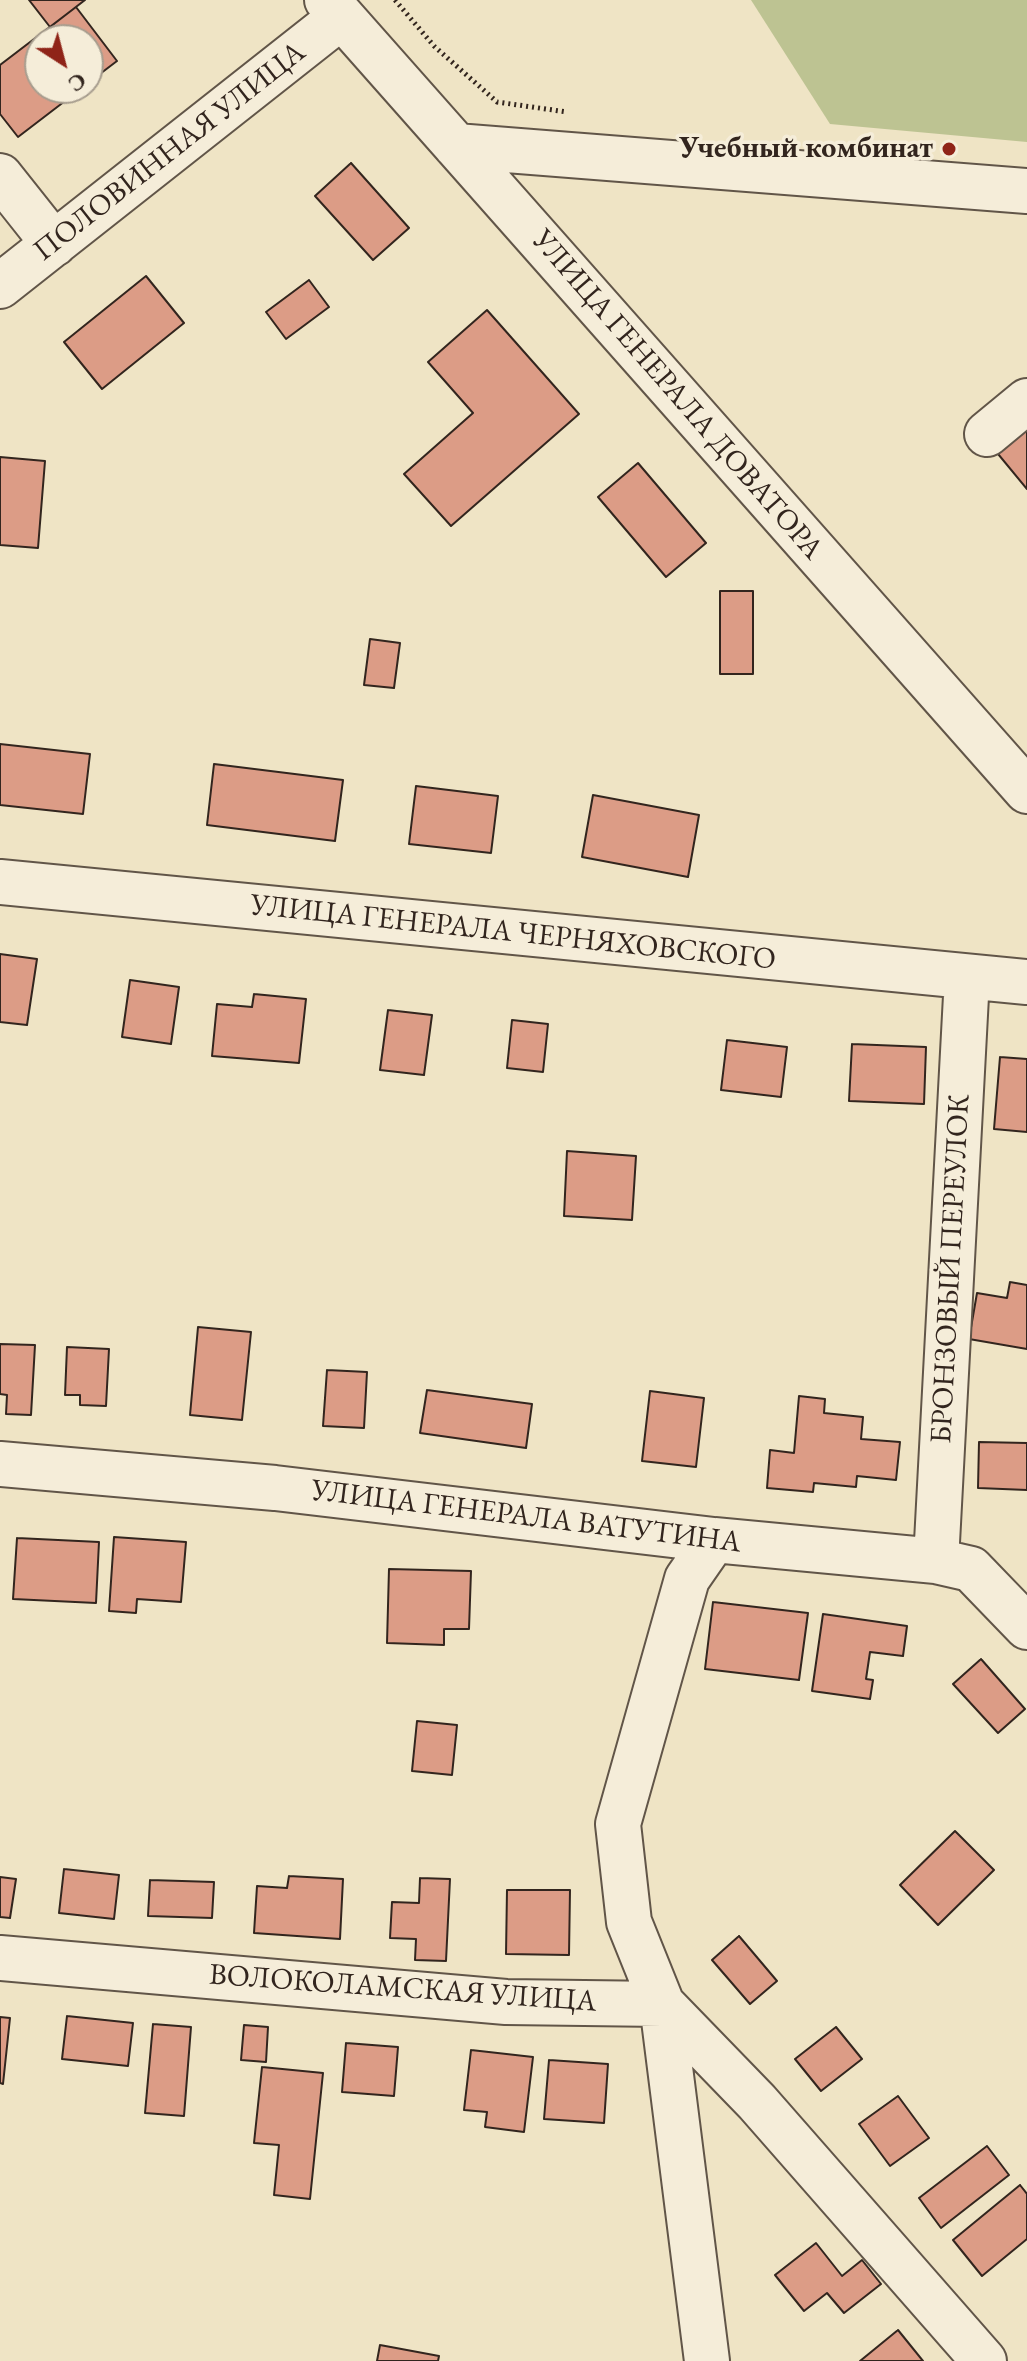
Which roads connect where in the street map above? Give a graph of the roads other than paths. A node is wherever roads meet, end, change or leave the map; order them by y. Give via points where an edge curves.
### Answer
1 (334, 8) edge
2 (456, 146) junction
3 (0, 176) edge
4 (1027, 191) edge
5 (54, 244) junction
6 (0, 286) edge
7 (1027, 401) edge
8 (987, 434) dead end
9 (1027, 791) edge
10 (0, 882) edge
11 (967, 977) junction
12 (1027, 982) edge
13 (0, 1464) edge
14 (714, 1540) junction
15 (936, 1561) junction
16 (1027, 1627) edge
17 (0, 1958) edge
18 (662, 2004) junction
19 (707, 2361) edge
20 (984, 2361) edge

1 - 2 street, УЛИЦА ГЕНЕРАЛА ДОВАТОРА
1 - 5 street, ПОЛОВИННАЯ УЛИЦА
2 - 4 street
2 - 9 street, УЛИЦА ГЕНЕРАЛА ДОВАТОРА
3 - 5 street
5 - 6 street, ПОЛОВИННАЯ УЛИЦА
7 - 8 street
10 - 11 street, УЛИЦА ГЕНЕРАЛА ЧЕРНЯХОВСКОГО
11 - 12 street, УЛИЦА ГЕНЕРАЛА ЧЕРНЯХОВСКОГО
11 - 15 street, БРОНЗОВЫЙ ПЕРЕУЛОК
13 - 14 street, УЛИЦА ГЕНЕРАЛА ВАТУТИНА via 275,1488
14 - 15 street, УЛИЦА ГЕНЕРАЛА ВАТУТИНА
14 - 18 street via 687,1579 618,1824 629,1922
15 - 16 street, УЛИЦА ГЕНЕРАЛА ВАТУТИНА via 971,1569
17 - 18 street, ВОЛОКОЛАМСКАЯ УЛИЦА via 506,2002
18 - 19 street
18 - 20 street via 757,2102

